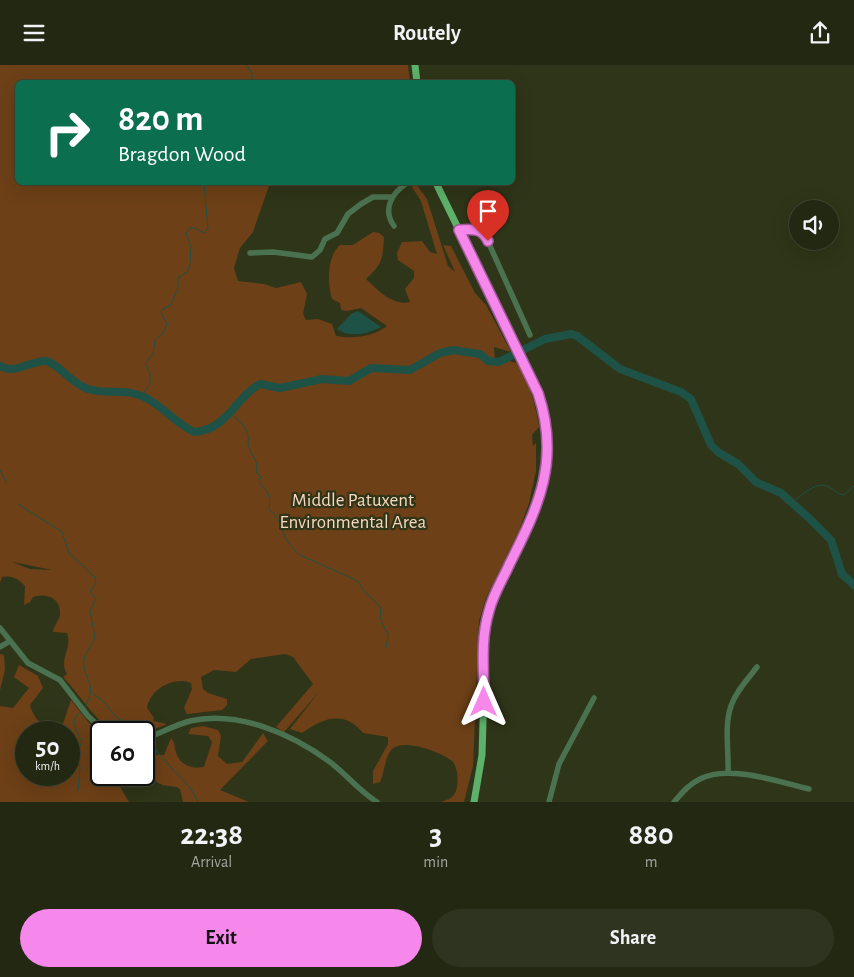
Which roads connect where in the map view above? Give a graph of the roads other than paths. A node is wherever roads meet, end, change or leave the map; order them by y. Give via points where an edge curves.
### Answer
1 (415, 65) edge
2 (417, 80) edge
3 (405, 185) edge
4 (437, 185) edge
5 (392, 197) junction
6 (394, 226) dead end
7 (459, 230) junction
8 (250, 253) dead end
9 (530, 335) dead end
10 (0, 629) edge
11 (10, 641) junction
12 (0, 647) edge
13 (757, 667) dead end
14 (594, 699) dead end
15 (93, 721) edge
16 (155, 735) edge
17 (728, 773) junction
18 (810, 789) dead end
19 (377, 802) edge
20 (474, 802) edge
21 (549, 802) edge
22 (674, 802) edge

1 - 2 main road
3 - 5 street
4 - 7 main road
5 - 6 street via 388,214
5 - 8 street via 373,197 361,204 348,215 337,233 325,239 312,257
7 - 9 street via 477,230 486,237
7 - 20 main road via 538,393 545,416 548,461 536,509 491,603 486,623 483,739
10 - 11 street
11 - 12 street
11 - 15 street via 28,663 60,680
13 - 17 street via 730,706
14 - 21 street via 559,764
16 - 19 street via 200,719 249,722 289,738 321,756
17 - 18 street
17 - 22 street via 698,780

